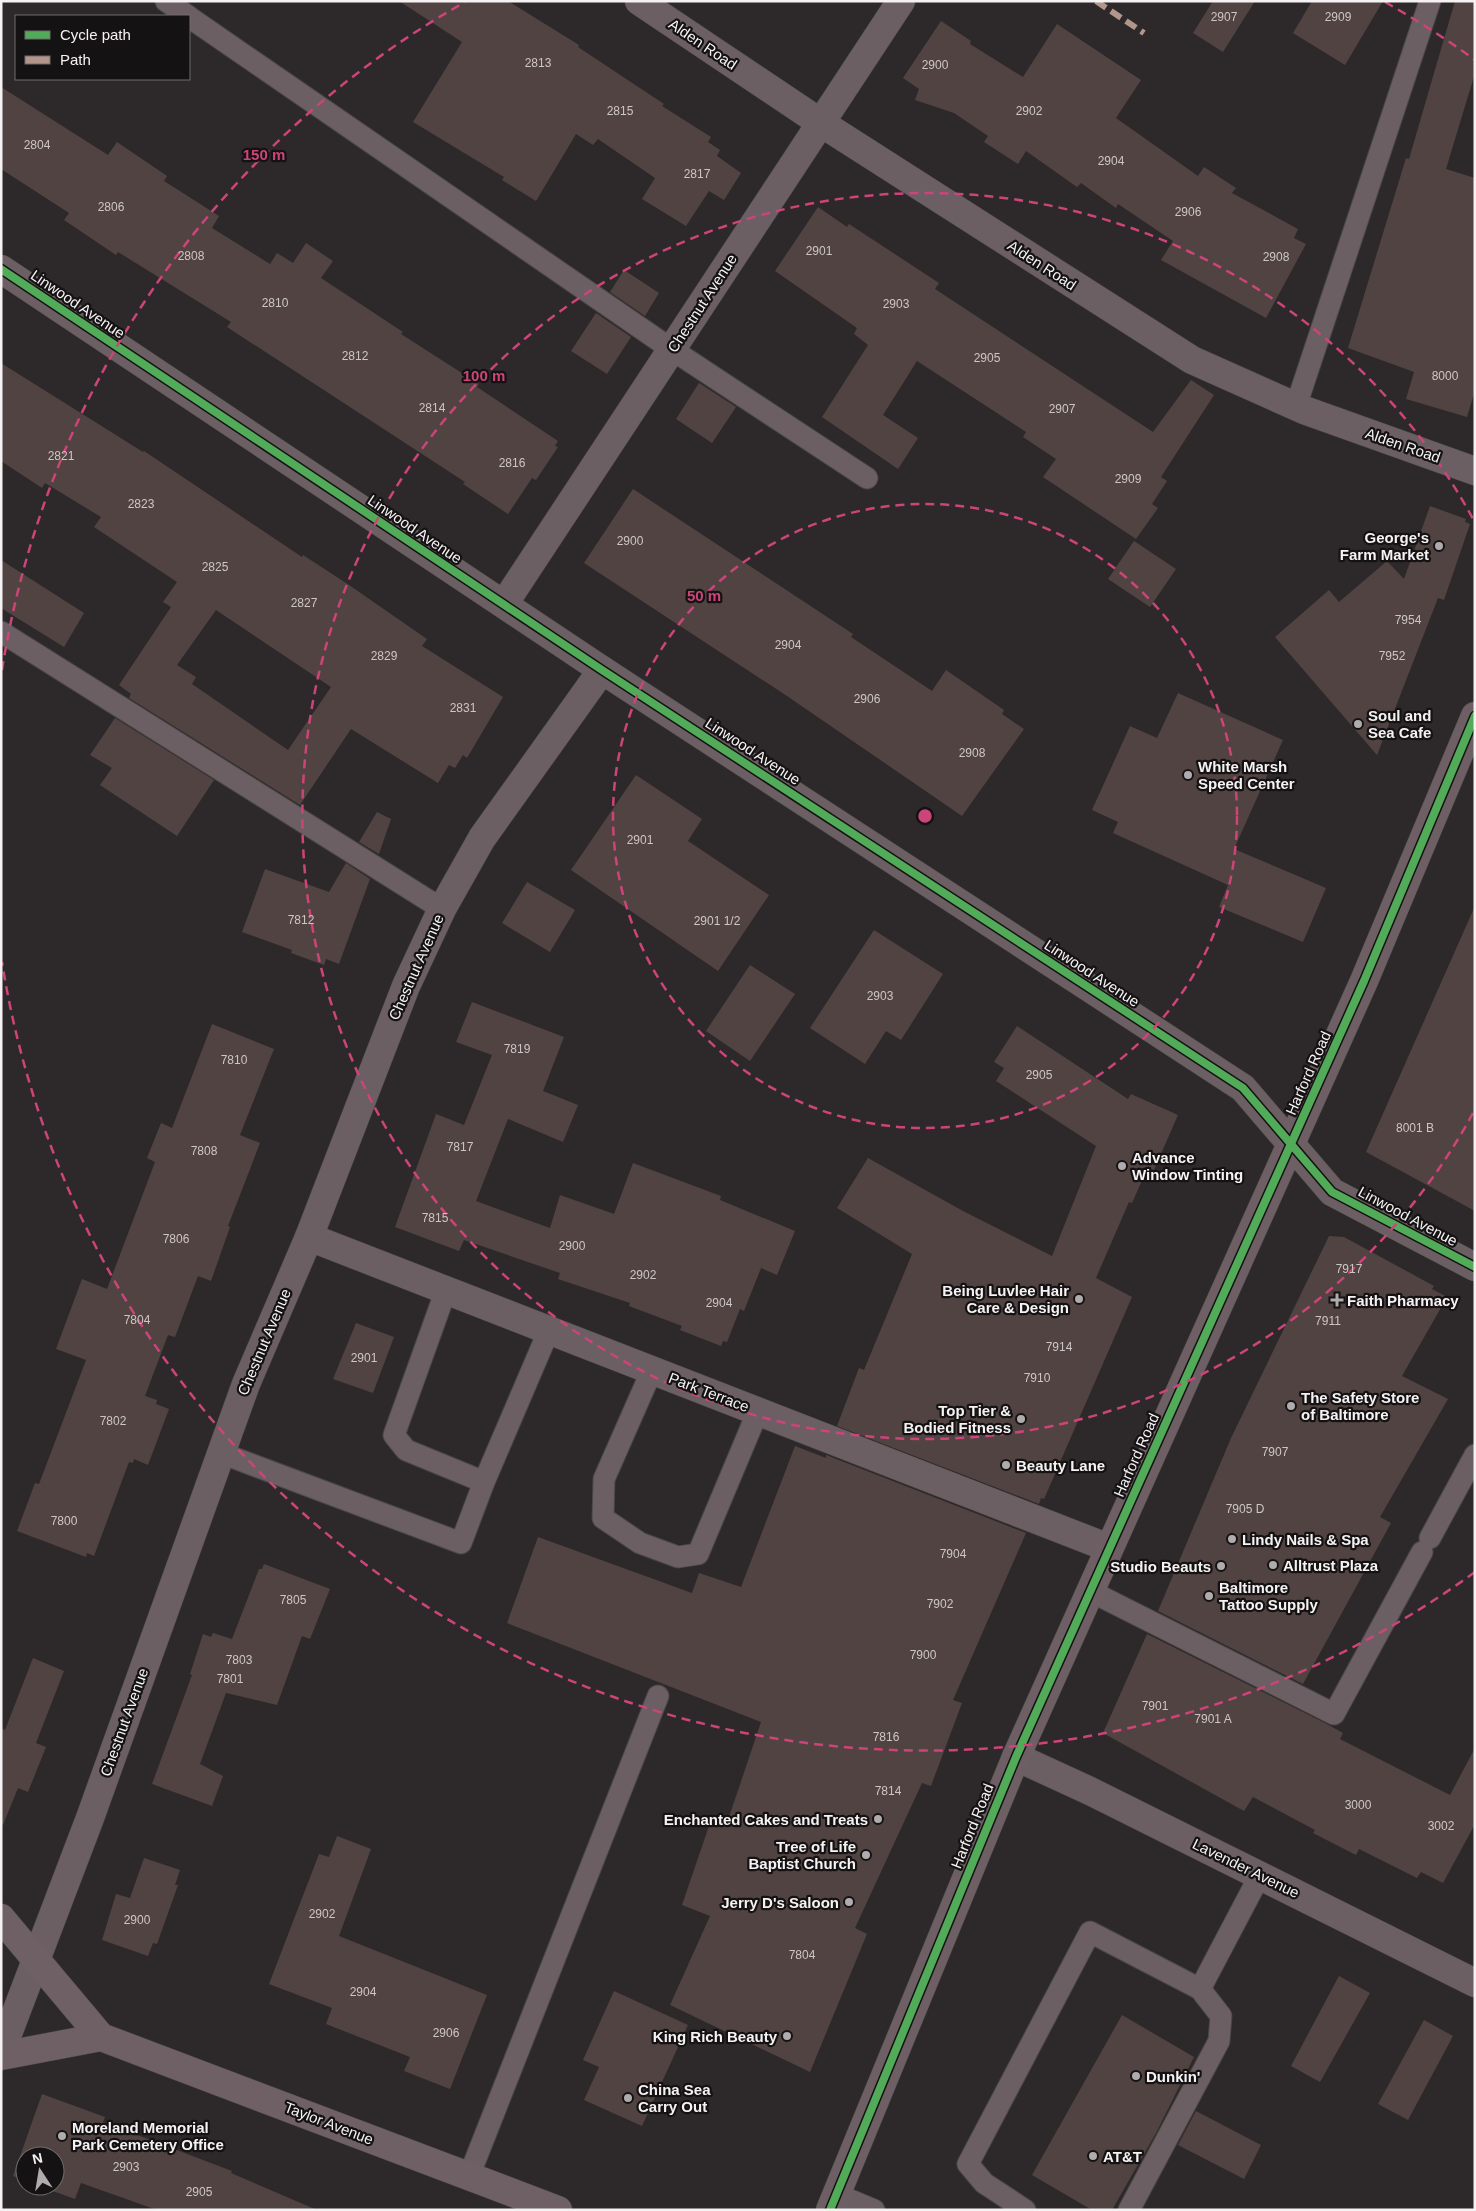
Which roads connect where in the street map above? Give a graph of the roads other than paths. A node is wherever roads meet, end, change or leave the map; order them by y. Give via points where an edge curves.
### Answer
1 (166, 1) edge
2 (639, 1) edge
3 (901, 1) edge
4 (1430, 1) edge
5 (185, 15) edge
6 (190, 18) edge
7 (820, 123) junction
8 (1, 269) edge
9 (672, 350) junction
10 (1296, 406) junction
11 (1475, 471) edge
12 (868, 478) dead end
13 (504, 604) junction
14 (1, 632) edge
15 (602, 670) junction
16 (1475, 716) edge
17 (442, 909) junction
18 (1292, 1144) junction
19 (310, 1237) junction
20 (1475, 1267) edge
21 (446, 1290) junction
22 (549, 1330) junction
23 (652, 1370) junction
24 (758, 1412) junction
25 (221, 1453) junction
26 (1475, 1455) edge
27 (484, 1482) junction
28 (1109, 1548) junction
29 (1090, 1591) junction
30 (658, 1696) dead end
31 (1016, 1757) junction
32 (1260, 1875) junction
33 (1, 1918) edge
34 (36, 1961) junction
35 (1475, 1983) edge
36 (1200, 1989) junction
37 (101, 2037) junction
38 (1, 2054) edge
39 (469, 2176) junction
40 (833, 2202) edge
41 (558, 2210) edge
42 (874, 2210) edge
43 (1025, 2210) edge
44 (1129, 2210) edge

1 - 5 lane
2 - 7 street, Alden Road
3 - 7 street, Chestnut Avenue
4 - 10 lane
6 - 9 lane
7 - 9 street, Chestnut Avenue
7 - 10 street, Alden Road via 1192,360
8 - 13 street, Linwood Avenue
9 - 12 lane
9 - 13 street, Chestnut Avenue
10 - 11 street, Alden Road
13 - 15 street, Linwood Avenue
14 - 17 lane
15 - 17 street, Chestnut Avenue via 482,838
15 - 18 street, Linwood Avenue via 1243,1088
16 - 18 main road, Harford Road
17 - 19 street, Chestnut Avenue via 406,986
18 - 20 street, Linwood Avenue via 1332,1192
18 - 28 main road, Harford Road
19 - 21 street, Park Terrace
19 - 25 street, Chestnut Avenue via 246,1384
21 - 22 street, Park Terrace
21 - 27 lane via 394,1435 406,1450
22 - 23 street, Park Terrace
22 - 27 lane
23 - 24 street, Park Terrace
23 - 24 lane via 604,1480 602,1518 640,1543 678,1557 698,1554
24 - 28 street, Park Terrace
25 - 27 lane via 460,1543
25 - 34 street, Chestnut Avenue
26 - 29 lane via 1334,1714
28 - 29 main road, Harford Road
29 - 31 main road, Harford Road
30 - 39 lane
31 - 32 street, Lavender Avenue
31 - 40 main road, Harford Road
32 - 35 street, Lavender Avenue
32 - 36 lane
33 - 34 main road, Taylor Avenue
34 - 37 main road, Taylor Avenue
34 - 38 street, Chestnut Avenue
36 - 43 lane via 1090,1932 968,2164 984,2183
36 - 44 lane via 1221,2016 1219,2041
37 - 38 main road
37 - 39 main road, Taylor Avenue
39 - 41 main road, Taylor Avenue
40 - 42 lane

